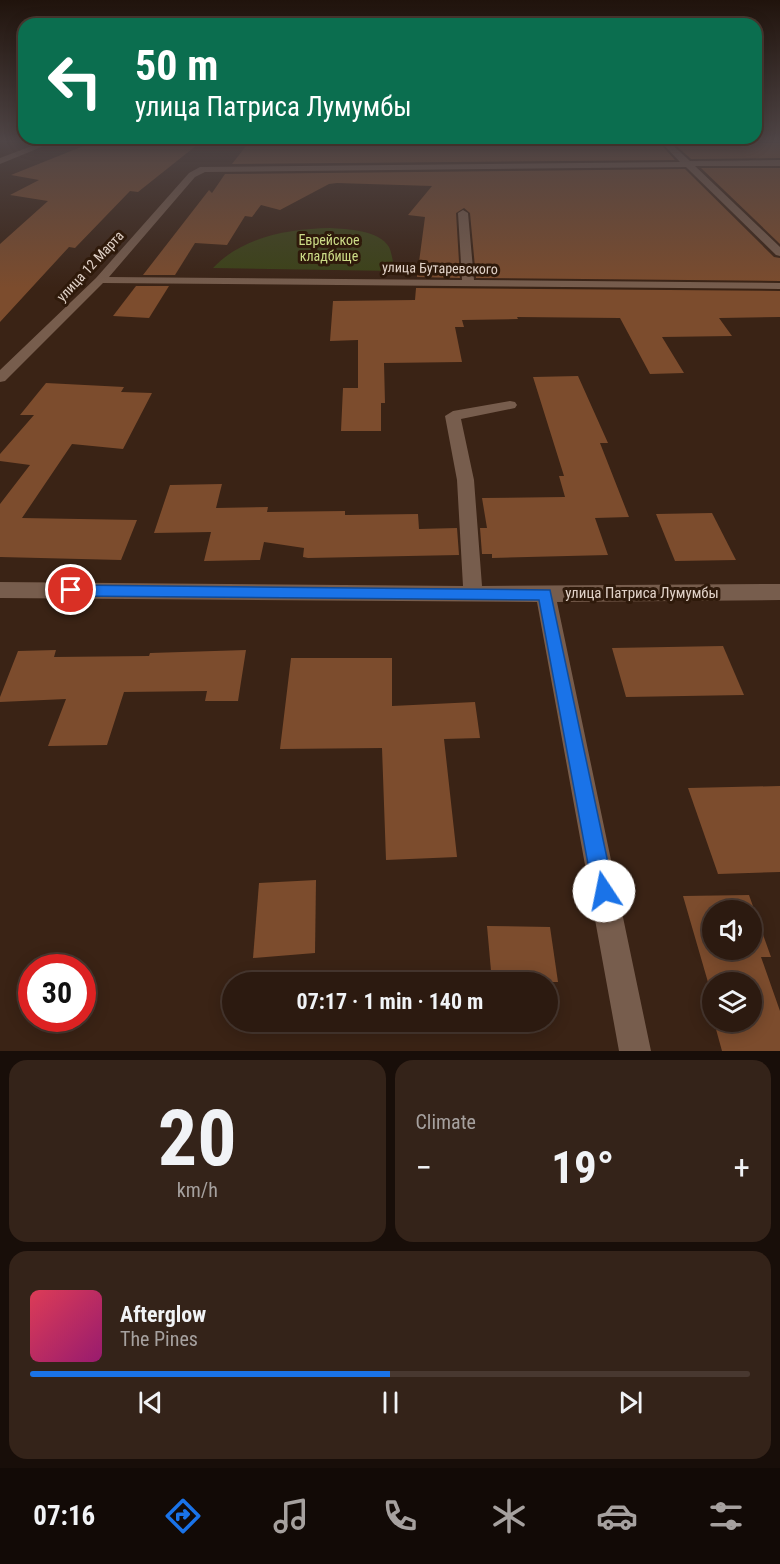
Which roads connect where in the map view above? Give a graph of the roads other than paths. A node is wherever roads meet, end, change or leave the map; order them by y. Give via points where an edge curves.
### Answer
1 (181, 190) edge
2 (715, 190) edge
3 (463, 213) dead end
4 (780, 253) edge
5 (100, 280) junction
6 (468, 283) junction
7 (780, 286) edge
8 (0, 378) edge
9 (510, 405) dead end
10 (0, 590) edge
11 (780, 592) edge
12 (473, 594) junction
13 (545, 594) junction
14 (635, 1051) edge

1 - 5 street, улица 12 Марта
2 - 4 street
3 - 6 street
5 - 6 street, улица Бутаревского
5 - 8 street, улица 12 Марта
6 - 7 street, улица Бутаревского
9 - 12 street via 453,416 464,476
10 - 12 street, улица Патриса Лумумбы
11 - 13 street, улица Патриса Лумумбы
12 - 13 street, улица Патриса Лумумбы
13 - 14 street

